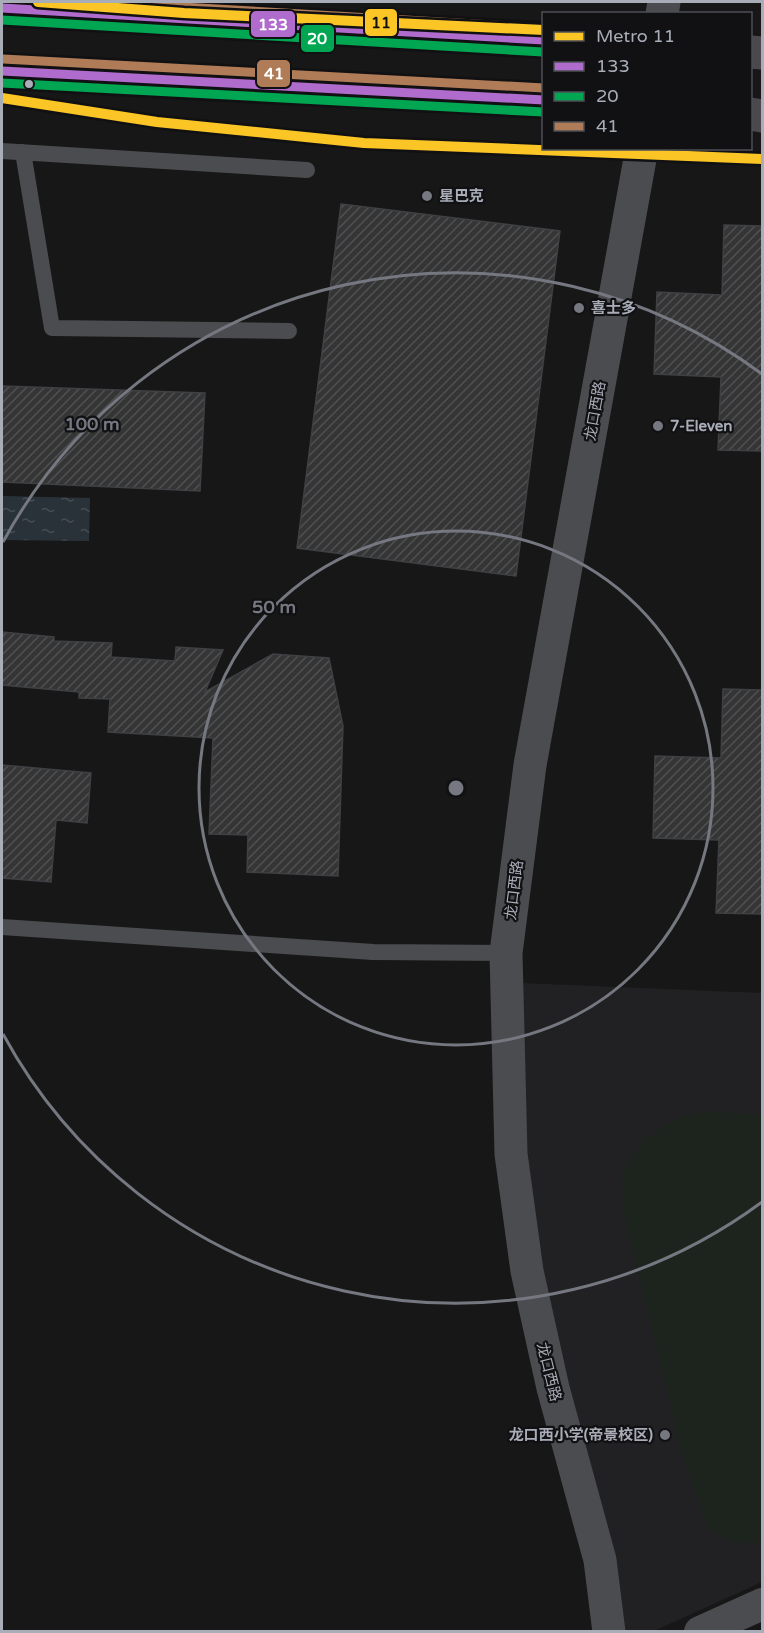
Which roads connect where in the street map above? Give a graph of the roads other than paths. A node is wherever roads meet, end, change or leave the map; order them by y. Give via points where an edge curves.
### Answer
1 (2, 8) edge
2 (542, 40) edge
3 (2, 71) edge
4 (542, 100) edge
5 (642, 150) edge
6 (2, 151) edge
7 (23, 152) junction
8 (307, 170) dead end
9 (290, 331) dead end
10 (2, 927) edge
11 (506, 953) junction
12 (762, 1604) edge
13 (609, 1632) edge
14 (700, 1632) edge

1 - 2 main road
3 - 4 main road
5 - 11 street, 龙口西路 via 530,765
6 - 7 lane
7 - 8 lane
7 - 9 lane via 52,328
10 - 11 lane via 373,952
11 - 13 street, 龙口西路 via 511,1154 527,1271 553,1388 600,1560
12 - 14 street

